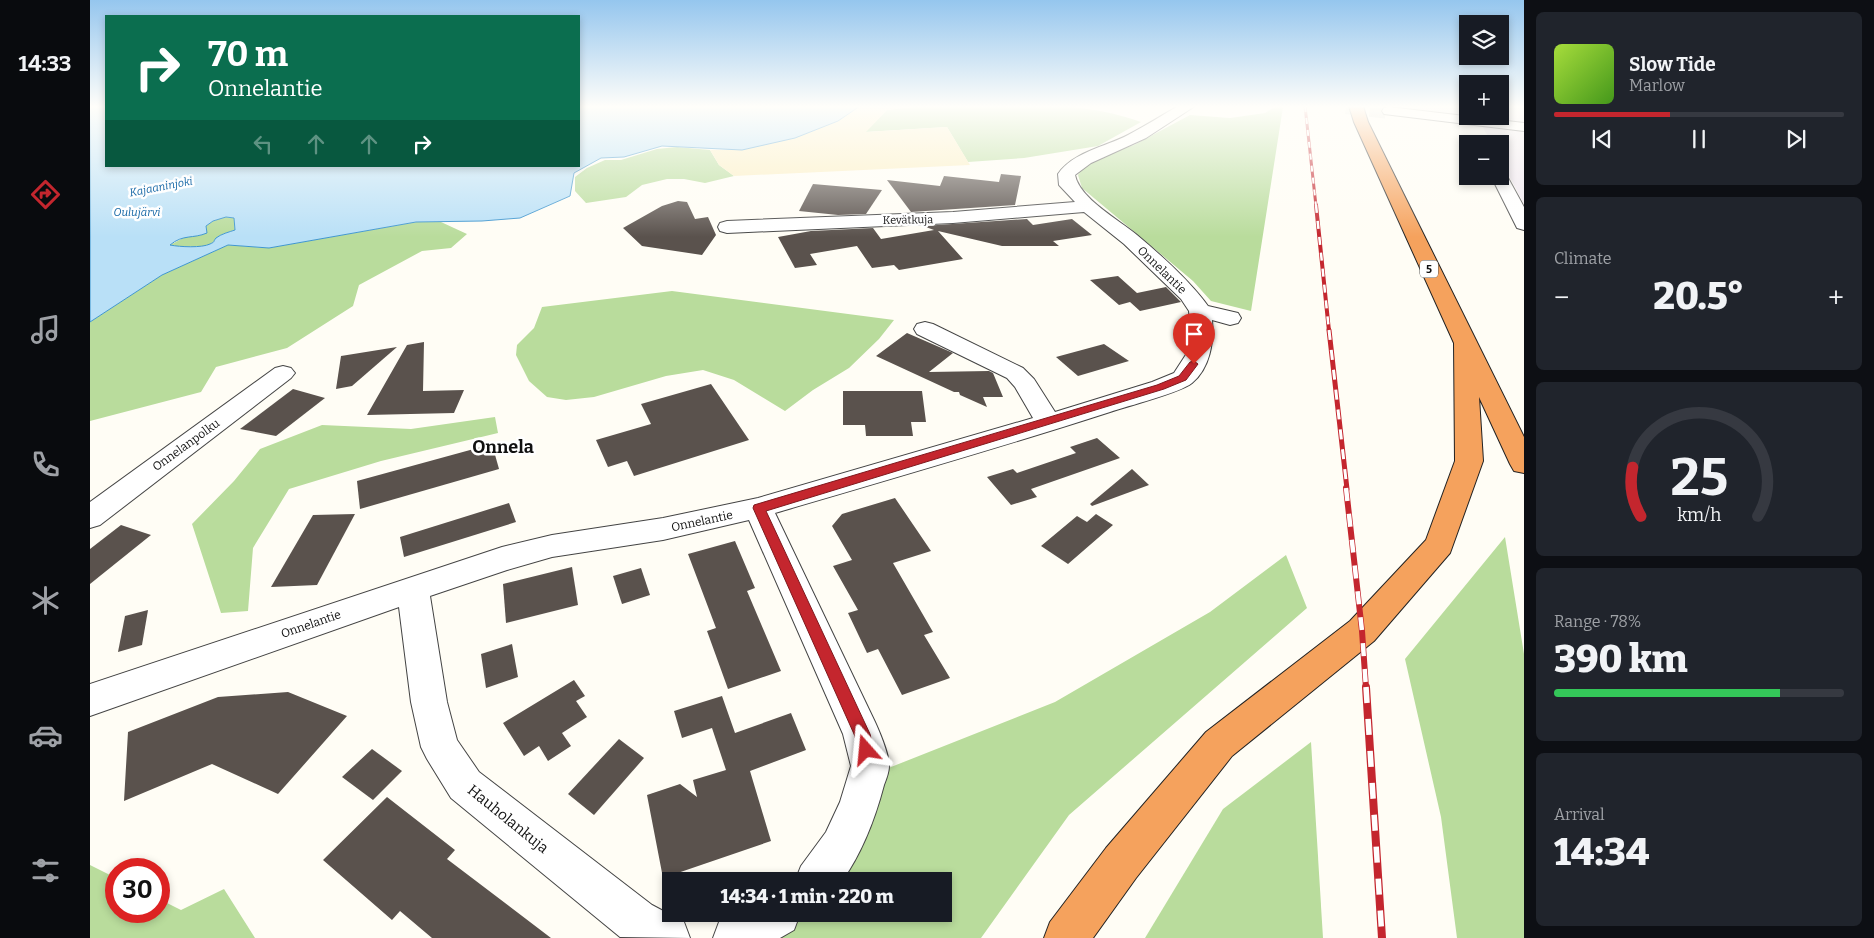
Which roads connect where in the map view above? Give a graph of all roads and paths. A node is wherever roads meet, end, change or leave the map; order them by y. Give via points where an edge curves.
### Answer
1 (1108, 150) edge
2 (1374, 150) edge
3 (1504, 185) edge
4 (1088, 206) junction
5 (1524, 224) edge
6 (727, 227) dead end
7 (1200, 311) junction
8 (1230, 318) dead end
9 (925, 329) dead end
10 (1465, 344) junction
11 (283, 373) dead end
12 (1048, 422) junction
13 (1524, 464) edge
14 (758, 508) junction
15 (90, 517) edge
16 (412, 590) junction
17 (90, 700) edge
18 (823, 872) edge
19 (766, 922) edge
20 (668, 938) edge
21 (735, 938) edge
22 (1066, 938) edge

1 - 4 street, Onnelantie via 1066,174 1068,185
2 - 10 highway, 5
3 - 5 street
4 - 6 street, Kevätkuja via 974,218
4 - 7 street, Onnelantie via 1131,240 1189,295
7 - 8 street
7 - 12 street, Onnelantie via 1202,334 1199,353 1183,378 1142,401
9 - 12 street via 1024,380
10 - 13 highway, 5
10 - 22 highway via 1469,461 1439,546 1362,631 1220,744 1121,863
11 - 15 street, Onnelanpolku
12 - 14 street, Onnelantie
14 - 16 street, Onnelantie via 663,529 552,546 502,559
14 - 18 street via 862,734 870,766 841,847
16 - 17 street, Onnelantie
16 - 20 street, Hauholankuja via 440,747 465,785 636,921
19 - 21 street

